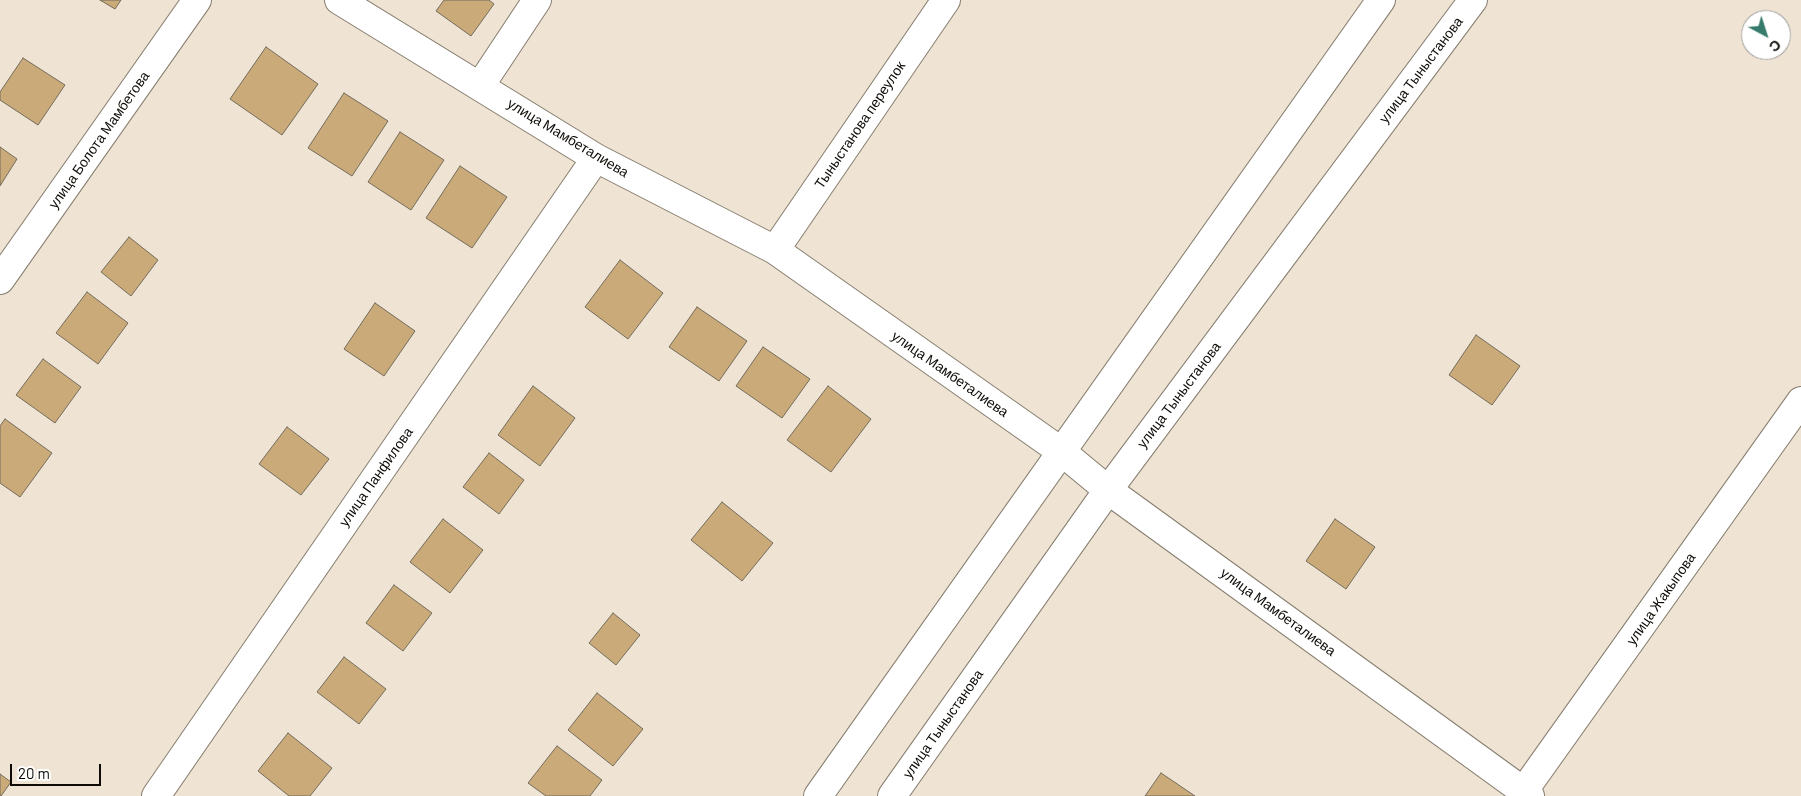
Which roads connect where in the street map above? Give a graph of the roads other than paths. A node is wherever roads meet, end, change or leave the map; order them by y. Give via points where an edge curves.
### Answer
1 (197, 0) edge
2 (339, 0) edge
3 (537, 0) edge
4 (946, 0) edge
5 (1381, 0) edge
6 (1473, 0) edge
7 (480, 86) junction
8 (596, 158) junction
9 (775, 250) junction
10 (0, 280) edge
11 (1801, 401) edge
12 (1062, 452) junction
13 (1108, 490) junction
14 (1525, 794) edge
15 (156, 796) edge
16 (818, 796) edge
17 (892, 796) edge

1 - 10 street, улица Болота Мамбетова
2 - 7 street, улица Мамбеталиева
3 - 7 street
4 - 9 street, Тыныстанова переулок
5 - 12 street
6 - 13 street, улица Тыныстанова
7 - 8 street, улица Мамбеталиева
8 - 9 street, улица Мамбеталиева
8 - 15 street, улица Панфилова
9 - 12 street, улица Мамбеталиева
11 - 14 street, улица Жакыпова
12 - 13 street, улица Мамбеталиева
12 - 16 street
13 - 14 street, улица Мамбеталиева
13 - 17 street, улица Тыныстанова

